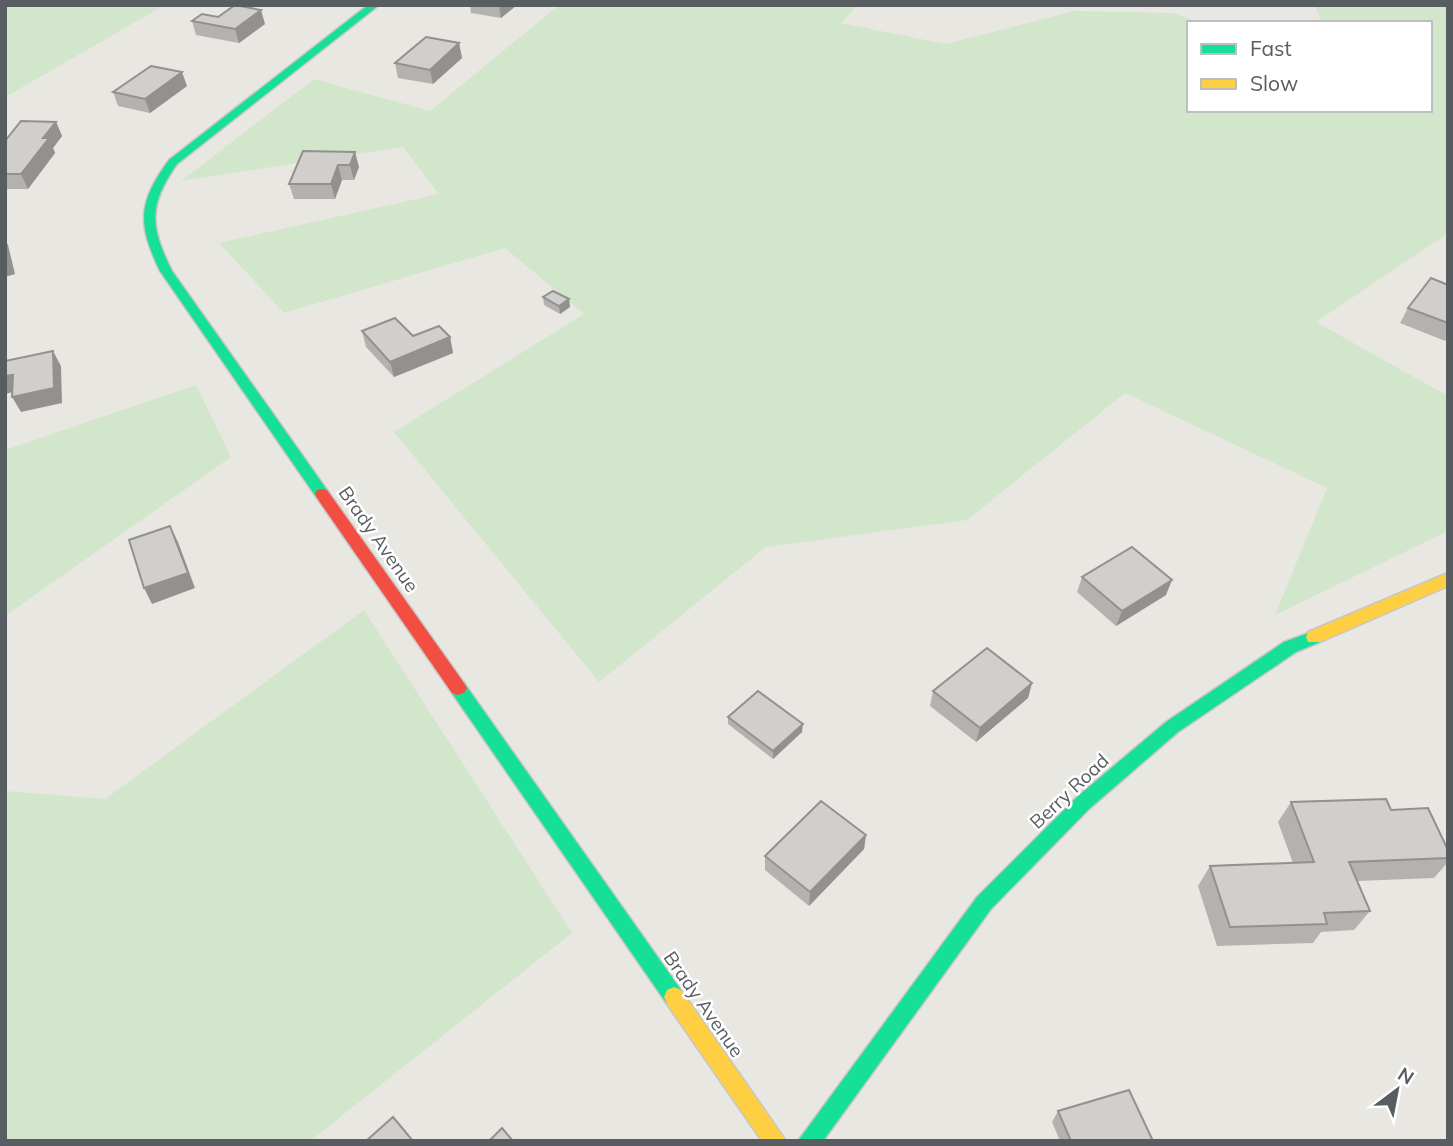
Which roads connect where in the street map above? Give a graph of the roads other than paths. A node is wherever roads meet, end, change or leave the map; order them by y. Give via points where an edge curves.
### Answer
1 (374, 5) edge
2 (1448, 579) edge
3 (775, 1141) edge
4 (809, 1141) edge

1 - 3 street, Brady Avenue via 173,162 149,198 144,216 147,235 166,271
2 - 4 street, Berry Road via 1290,647 1172,727 1083,803 984,903

